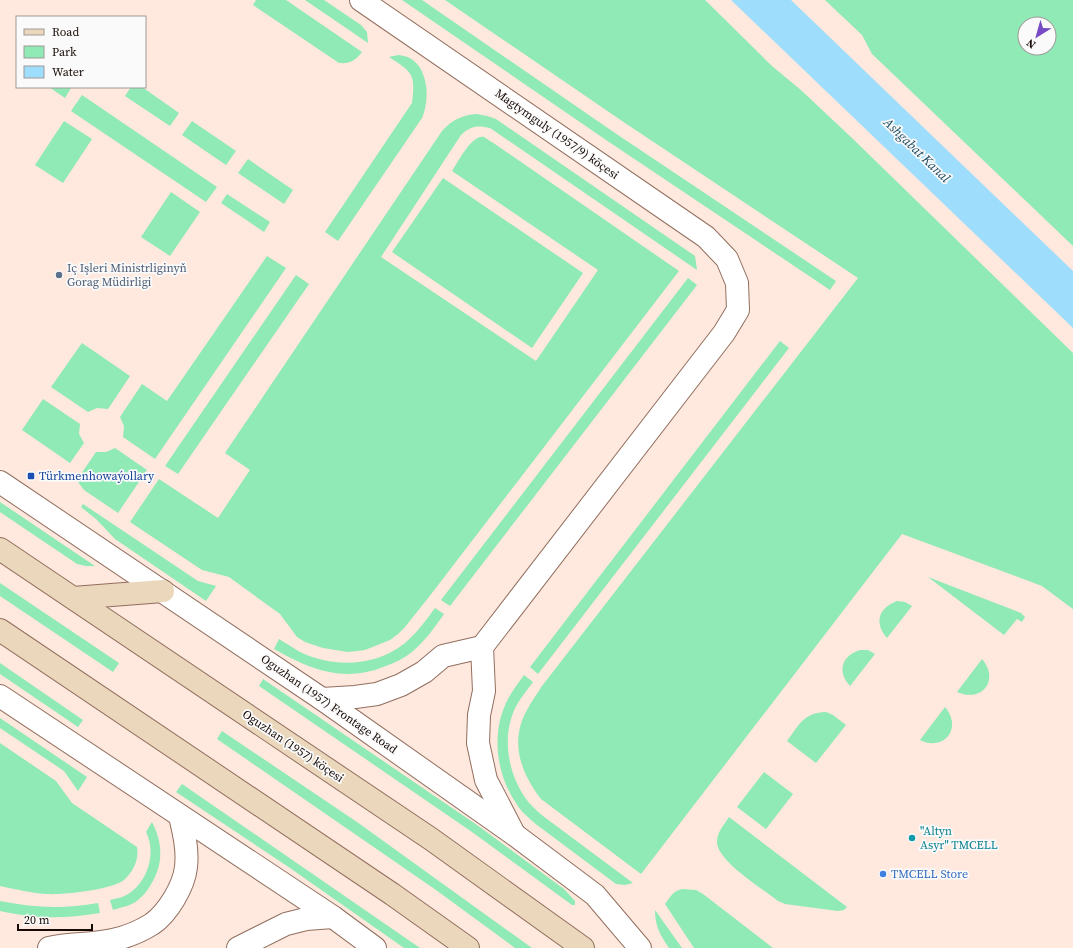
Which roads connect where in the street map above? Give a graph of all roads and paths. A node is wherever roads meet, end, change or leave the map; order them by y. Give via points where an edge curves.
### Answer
1 (361, 0) edge
2 (0, 482) edge
3 (0, 549) edge
4 (163, 591) junction
5 (73, 598) junction
6 (0, 630) edge
7 (482, 647) junction
8 (0, 696) edge
9 (322, 699) junction
10 (180, 816) junction
11 (515, 835) junction
12 (332, 917) junction
13 (49, 948) edge
14 (238, 948) edge
15 (375, 948) edge
16 (468, 948) edge
17 (583, 948) edge
18 (640, 948) edge

1 - 7 street, Magtymguly (1957/9) köçesi via 706,237 726,259 737,283 738,310 724,333
2 - 4 street, Oguzhan (1957) Frontage Road
3 - 5 main road, Oguzhan (1957) köçesi
4 - 5 main road
4 - 9 street, Oguzhan (1957) Frontage Road
5 - 17 main road, Oguzhan (1957) köçesi via 431,839
6 - 16 main road
7 - 9 street via 443,656 424,672 377,694
7 - 11 street via 484,691 478,715 478,743 486,780
8 - 10 street
9 - 11 street, Oguzhan (1957) Frontage Road
10 - 12 street
10 - 13 street via 186,844 186,868 182,883 169,907 153,923 113,940
11 - 18 street, Oguzhan (1957) Frontage Road via 595,895
12 - 14 street via 306,918 286,924
12 - 15 street

